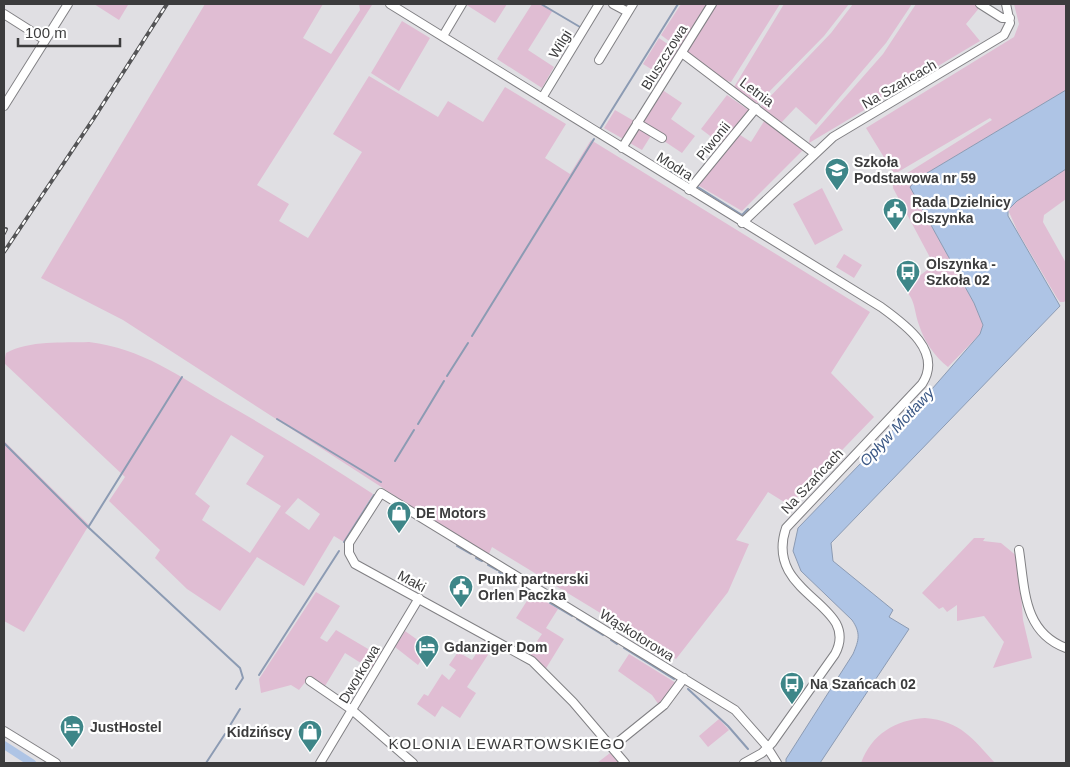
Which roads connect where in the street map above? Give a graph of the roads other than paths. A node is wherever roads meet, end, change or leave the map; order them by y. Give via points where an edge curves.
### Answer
1 (68, 4) edge
2 (390, 4) edge
3 (462, 4) edge
4 (599, 4) edge
5 (614, 4) edge
6 (633, 4) edge
7 (712, 4) edge
8 (980, 4) edge
9 (1006, 4) edge
10 (628, 12) junction
11 (4, 14) edge
12 (1010, 18) junction
13 (443, 36) junction
14 (45, 40) junction
15 (682, 53) junction
16 (599, 60) dead end
17 (542, 98) junction
18 (4, 106) edge
19 (756, 108) junction
20 (637, 123) junction
21 (662, 138) dead end
22 (622, 148) junction
23 (814, 153) junction
24 (689, 190) junction
25 (742, 223) junction
26 (930, 366) joint
27 (381, 493) joint
28 (1019, 550) dead end
29 (419, 598) junction
30 (1066, 648) edge
31 (684, 678) junction
32 (310, 681) dead end
33 (352, 710) junction
34 (4, 731) edge
35 (612, 748) junction
36 (768, 748) junction
37 (56, 763) edge
38 (320, 763) edge
39 (413, 763) edge
40 (625, 763) edge
41 (744, 763) edge
42 (777, 763) edge

1 - 14 street
2 - 13 street, Modra
3 - 13 street
4 - 17 street, Wilgi
5 - 10 street
6 - 10 street
7 - 15 street, Bluszczowa
8 - 12 street via 1002,18
9 - 12 street
10 - 16 street
11 - 14 street
12 - 23 street, Na Szańcach via 1008,29 994,42 833,138
13 - 17 street, Modra
14 - 18 street
15 - 19 street, Letnia
15 - 20 street, Bluszczowa
17 - 22 street, Modra
19 - 23 street, Letnia
19 - 24 street, Piwonii
20 - 21 street
20 - 22 street, Bluszczowa
22 - 24 street, Modra
23 - 25 street, Na Szańcach
24 - 25 street, Modra
25 - 26 street, Modra via 901,322 923,346
26 - 36 street, Na Szańcach via 922,384 786,528 782,543 786,567 799,585 834,619 841,636 835,654
27 - 29 street, Maki via 349,543 351,559 354,564
27 - 31 street, Wąskotorowa
28 - 30 street via 1026,602 1036,627
29 - 33 street, Dworkowa
29 - 35 street, Maki via 532,661
31 - 35 street via 664,705
31 - 36 street, Wąskotorowa via 735,710
32 - 33 street
33 - 38 street, Dworkowa
33 - 39 street
34 - 37 street
35 - 40 street, Maki
36 - 41 street
36 - 42 street, Wąskotorowa

